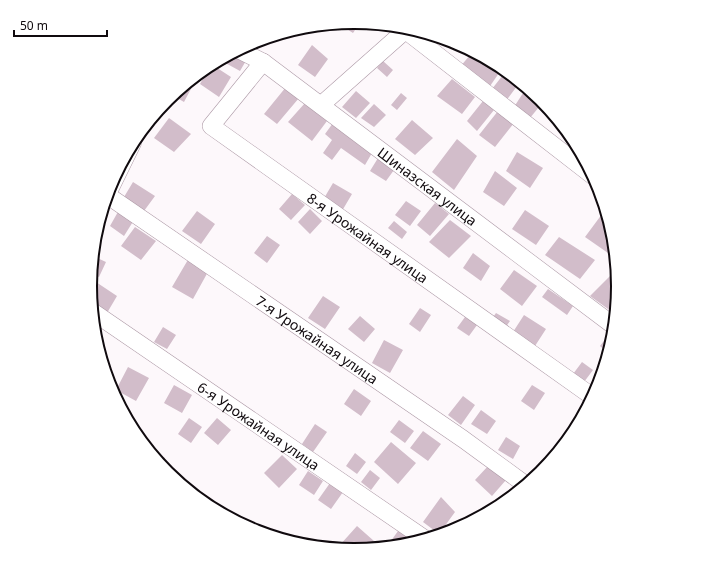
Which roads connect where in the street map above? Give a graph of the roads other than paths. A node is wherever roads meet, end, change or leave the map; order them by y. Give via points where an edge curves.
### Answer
1 (401, 33) edge
2 (416, 37) edge
3 (246, 53) edge
4 (263, 62) junction
5 (321, 105) junction
6 (581, 167) edge
7 (113, 198) edge
8 (99, 316) edge
9 (609, 322) edge
10 (587, 393) edge
11 (521, 481) edge
12 (419, 535) edge

1 - 5 street
2 - 6 street
3 - 4 street, Шиназская улица
4 - 5 street, Шиназская улица
4 - 10 street, 8-я Урожайная улица via 210,126
5 - 9 street, Шиназская улица
7 - 11 street, 7-я Урожайная улица
8 - 12 street, 6-я Урожайная улица

